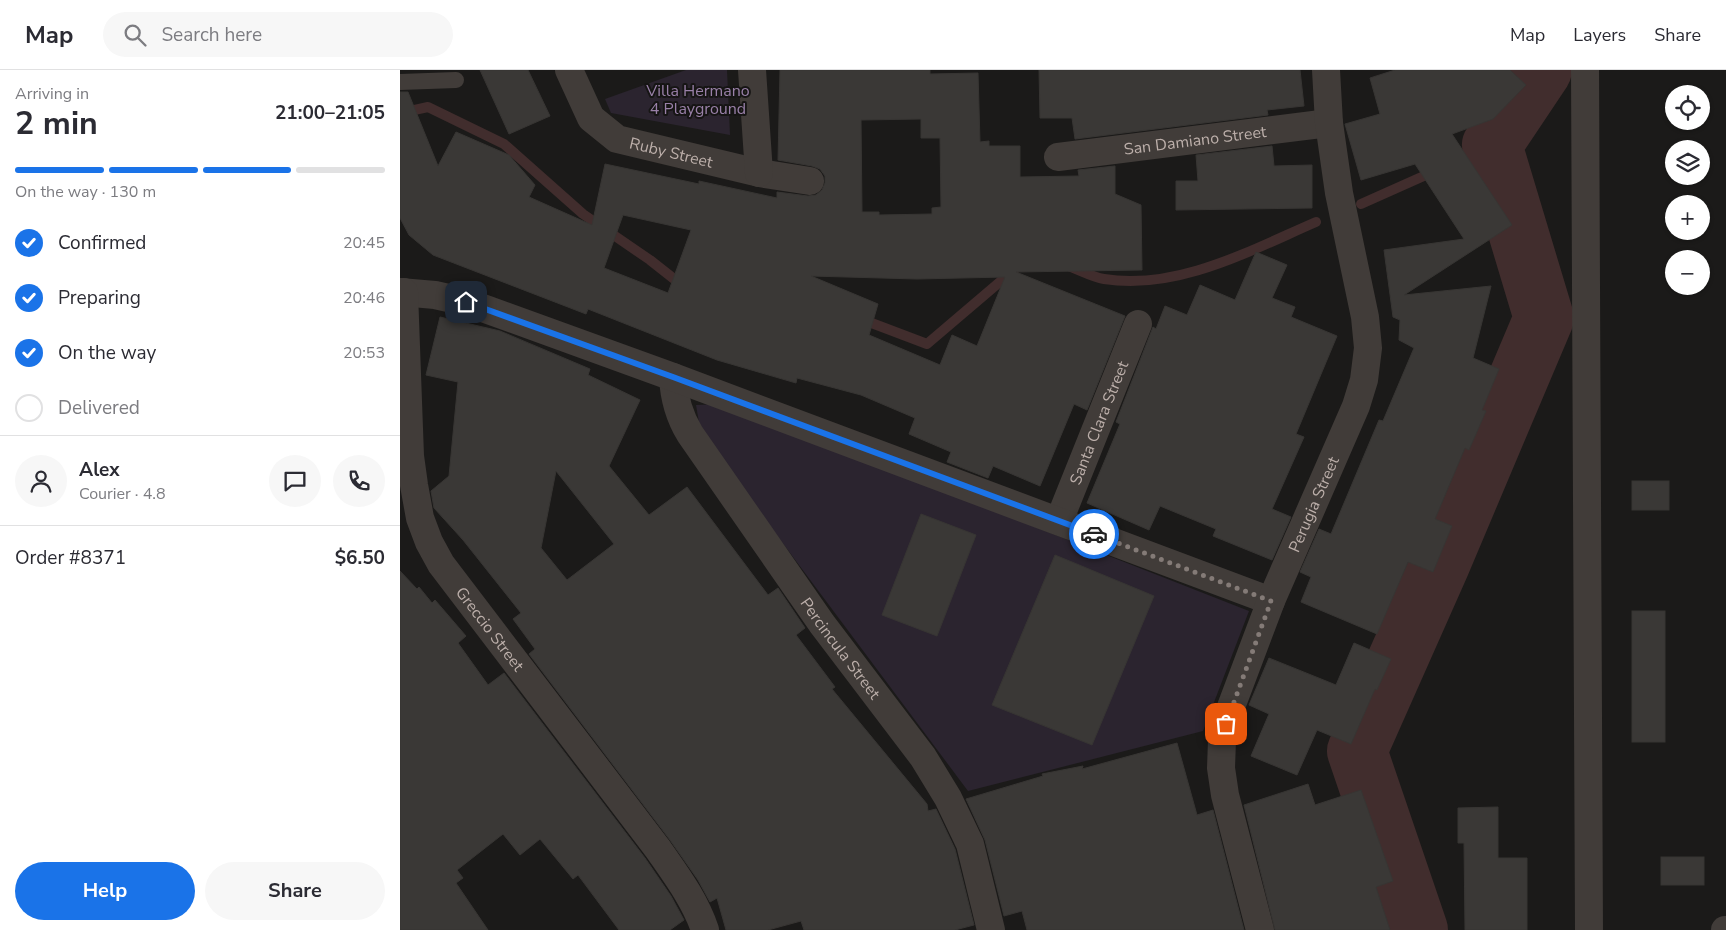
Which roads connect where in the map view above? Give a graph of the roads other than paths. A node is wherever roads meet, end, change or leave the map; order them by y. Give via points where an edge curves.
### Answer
1 (569, 70) edge
2 (752, 70) edge
3 (1326, 70) edge
4 (1585, 70) edge
5 (456, 80) dead end
6 (400, 82) edge
7 (1330, 123) junction
8 (1058, 158) dead end
9 (759, 173) junction
10 (810, 181) dead end
11 (402, 289) edge
12 (1138, 324) dead end
13 (673, 377) junction
14 (407, 485) edge
15 (1059, 521) junction
16 (1271, 601) junction
17 (705, 930) edge
18 (991, 930) edge
19 (1260, 930) edge
20 (1590, 930) edge

1 - 9 street, Ruby Street via 591,118 617,139
2 - 9 street
3 - 7 street, Perugia Street
4 - 20 street
5 - 6 lane
7 - 8 street, San Damiano Street
7 - 16 street, Perugia Street via 1339,193 1365,317 1368,348 1356,406
9 - 10 street, Ruby Street
11 - 13 street via 466,302
11 - 14 street, Greccio Street via 410,456
12 - 15 street, Santa Clara Street
13 - 15 street
13 - 18 street, Percincula Street via 677,407 690,434 822,624 923,757 948,798 970,844
14 - 17 street, Greccio Street via 441,564 658,849 686,890
15 - 16 street
16 - 19 street, Perugia Street via 1231,708 1222,740 1221,768

